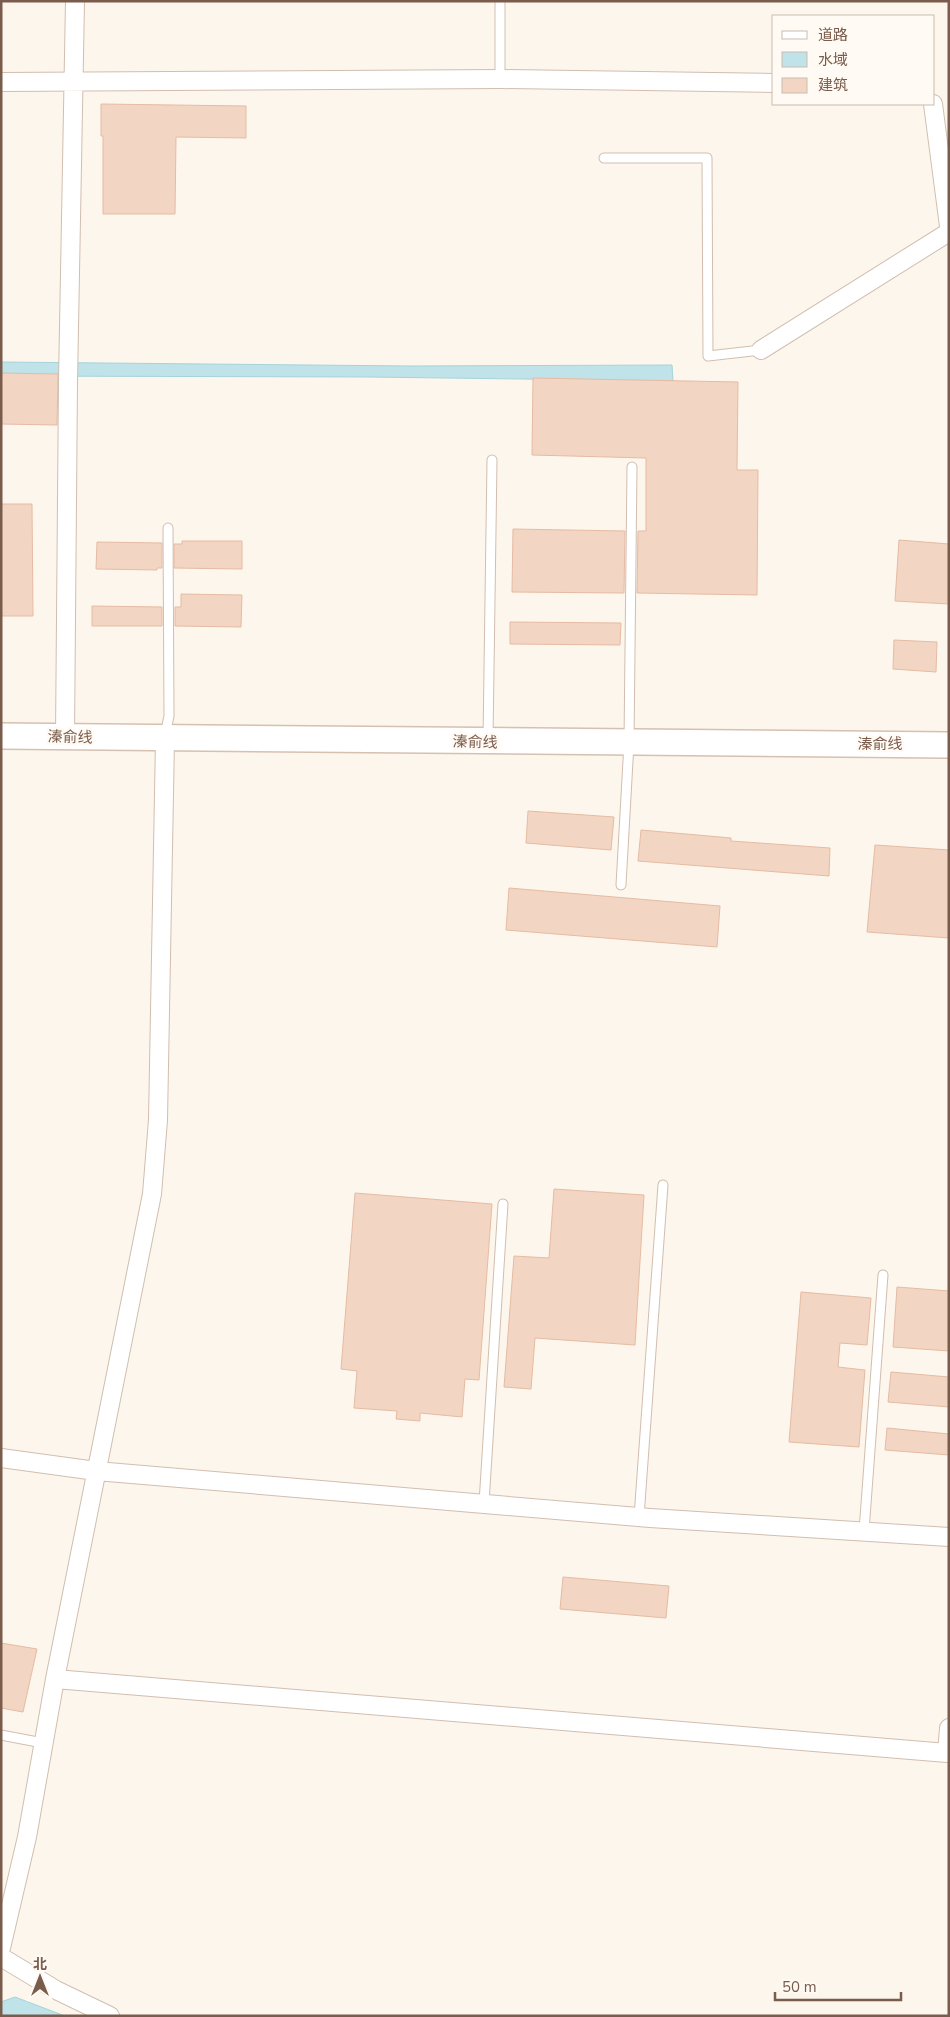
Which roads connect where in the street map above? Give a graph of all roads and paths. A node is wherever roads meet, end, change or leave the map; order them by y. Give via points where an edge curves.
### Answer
1 (75, 1) edge
2 (500, 1) edge
3 (500, 79) junction
4 (1, 82) edge
5 (74, 82) junction
6 (772, 83) edge
7 (933, 105) edge
8 (604, 158) dead end
9 (949, 226) edge
10 (949, 232) edge
11 (761, 350) joint
12 (492, 460) dead end
13 (632, 467) dead end
14 (168, 528) dead end
15 (1, 736) edge
16 (65, 737) junction
17 (165, 739) junction
18 (488, 742) junction
19 (630, 743) junction
20 (949, 745) edge
21 (621, 885) dead end
22 (663, 1185) dead end
23 (503, 1204) dead end
24 (883, 1275) dead end
25 (1, 1458) edge
26 (96, 1471) junction
27 (484, 1503) junction
28 (639, 1516) junction
29 (864, 1531) junction
30 (949, 1537) edge
31 (55, 1679) junction
32 (949, 1728) edge
33 (1, 1735) edge
34 (43, 1743) junction
35 (1, 1948) edge
36 (1, 1957) edge
37 (110, 2016) edge

1 - 5 street
2 - 3 lane
3 - 5 street
3 - 6 street
4 - 5 street
5 - 16 street
7 - 9 street
8 - 11 lane via 707,158 708,356
10 - 11 street
12 - 18 lane
13 - 19 lane
14 - 17 lane via 168,716
15 - 16 main road, 溱俞线
16 - 17 main road, 溱俞线
17 - 18 main road, 溱俞线
17 - 26 street via 158,1120 153,1185
18 - 19 main road, 溱俞线
19 - 20 main road, 溱俞线
19 - 21 lane
22 - 28 lane
23 - 27 lane
24 - 29 lane
25 - 26 street
26 - 27 street
26 - 31 street
27 - 28 street
28 - 29 street
29 - 30 street
31 - 32 street via 947,1753
31 - 34 street
33 - 34 lane
34 - 35 street via 27,1837
36 - 37 street via 56,1990

